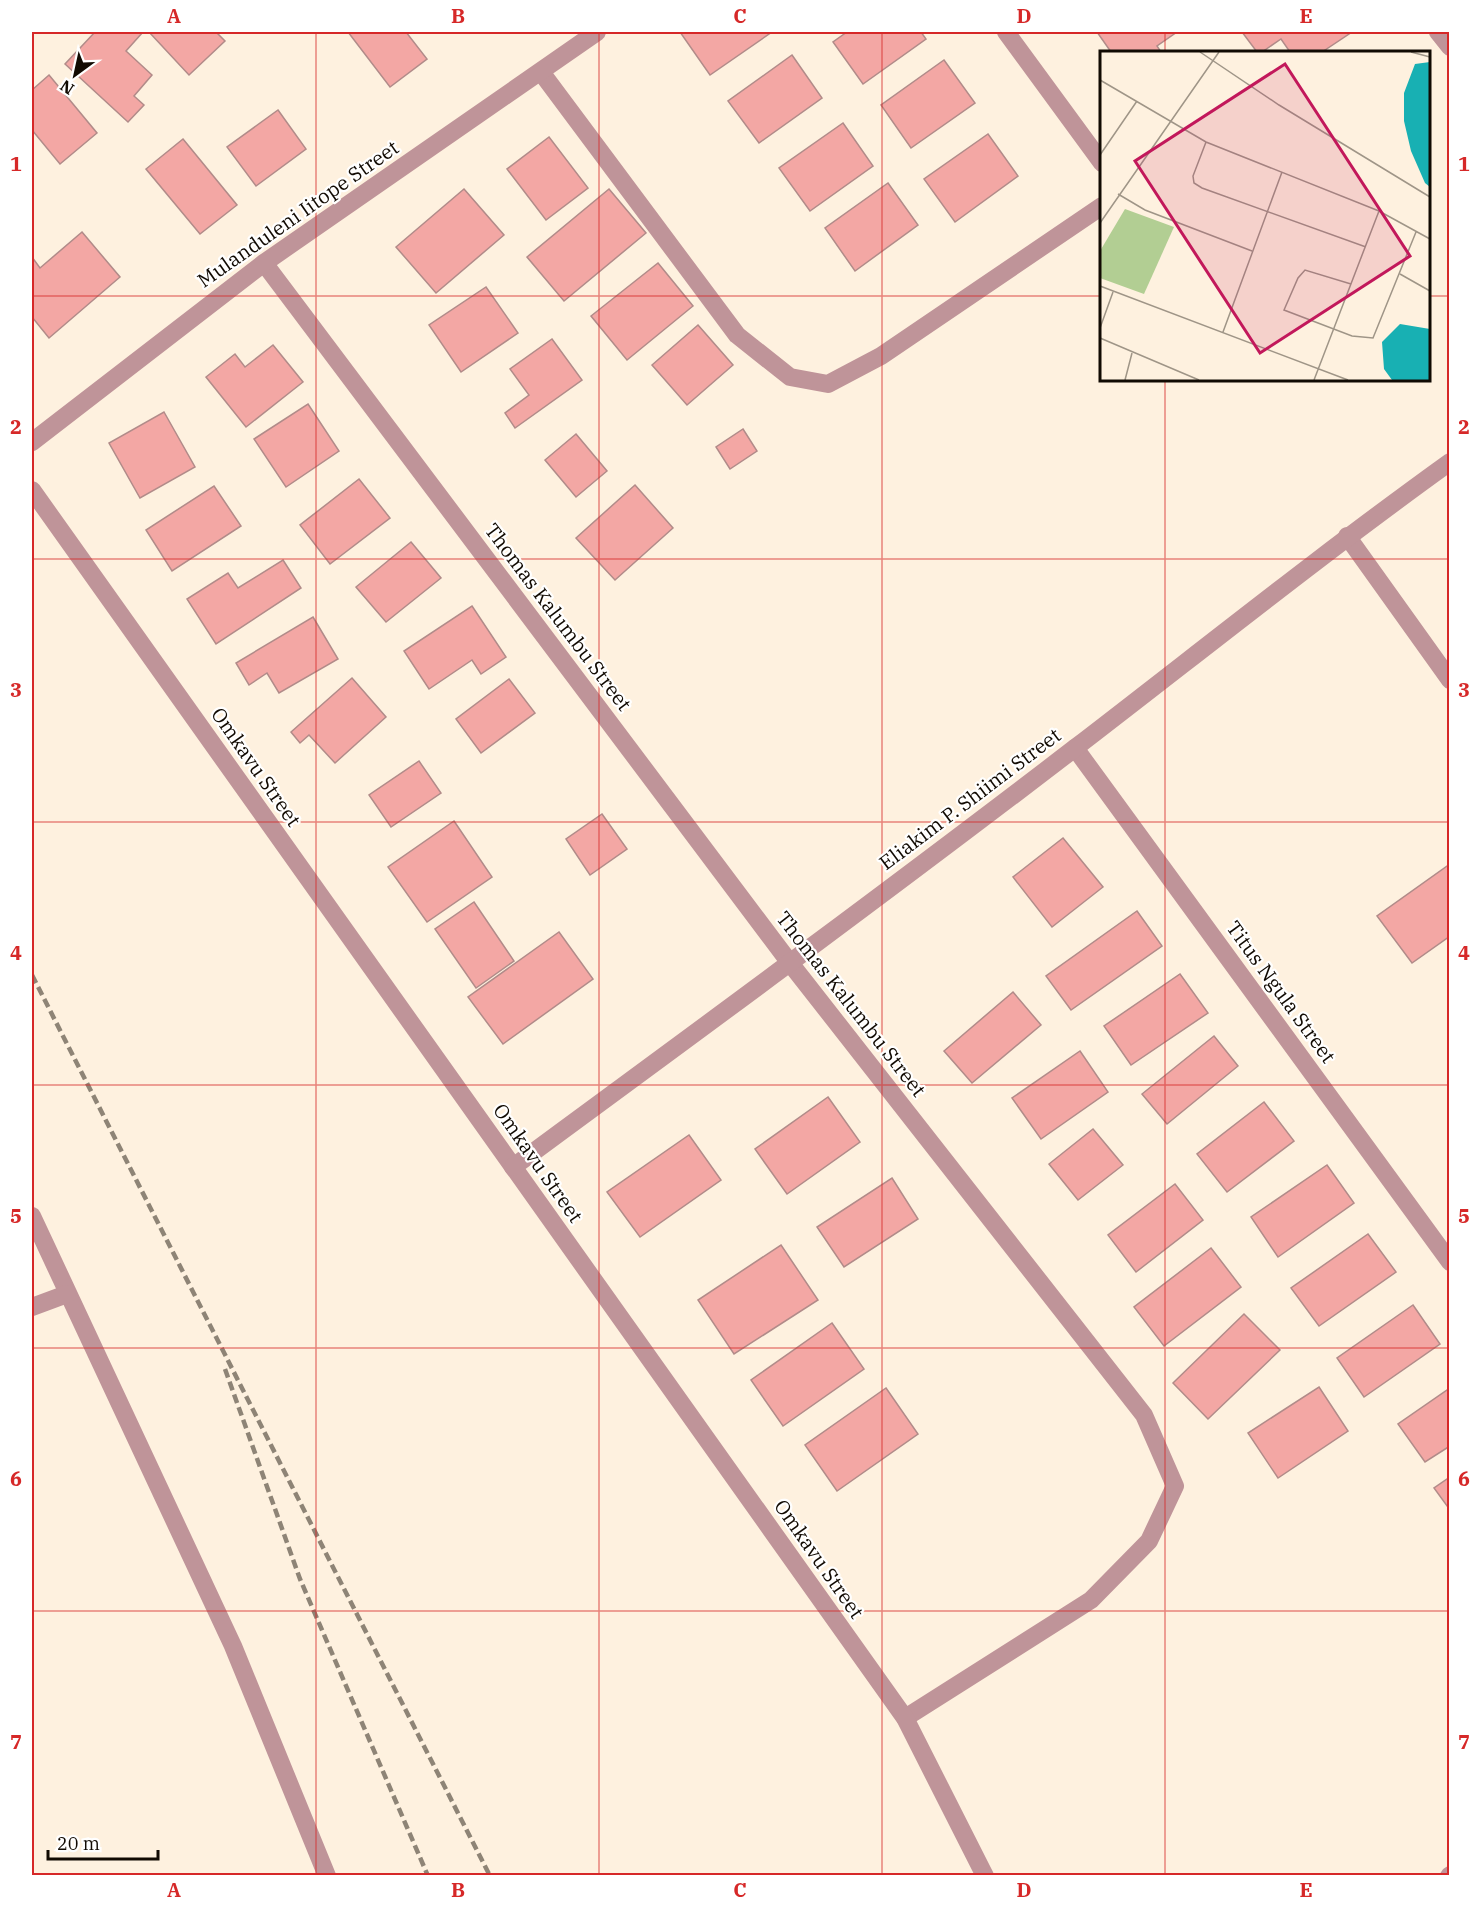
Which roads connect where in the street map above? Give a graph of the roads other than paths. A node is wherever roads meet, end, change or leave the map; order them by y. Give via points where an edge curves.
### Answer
1 (597, 32) edge
2 (1006, 32) edge
3 (1438, 32) edge
4 (1449, 47) edge
5 (541, 72) junction
6 (1100, 162) edge
7 (1100, 207) edge
8 (264, 263) junction
9 (32, 442) edge
10 (1449, 462) edge
11 (32, 490) edge
12 (1347, 536) junction
13 (1449, 680) edge
14 (1075, 748) junction
15 (790, 963) junction
16 (513, 1167) junction
17 (32, 1216) edge
18 (1447, 1253) edge
19 (67, 1294) junction
20 (32, 1306) edge
21 (905, 1718) junction
22 (327, 1875) edge
23 (985, 1875) edge

1 - 5 street, Mulanduleni Iitope Street
2 - 6 street
3 - 4 street
5 - 7 street via 737,335 790,377 828,384 881,356
5 - 8 street, Mulanduleni Iitope Street
8 - 9 street, Mulanduleni Iitope Street
8 - 15 street, Thomas Kalumbu Street
10 - 12 street, Eliakim P. Shiimi Street
11 - 16 street, Omkavu Street
12 - 13 street
12 - 14 street, Eliakim P. Shiimi Street
14 - 15 street, Eliakim P. Shiimi Street
14 - 18 street, Titus Ngula Street
15 - 16 street, Eliakim P. Shiimi Street
15 - 21 street, Thomas Kalumbu Street via 1144,1415 1175,1486 1149,1541 1091,1600
16 - 21 street, Omkavu Street
17 - 19 street
19 - 20 street
19 - 22 street via 232,1646
21 - 23 street, Omkavu Street

